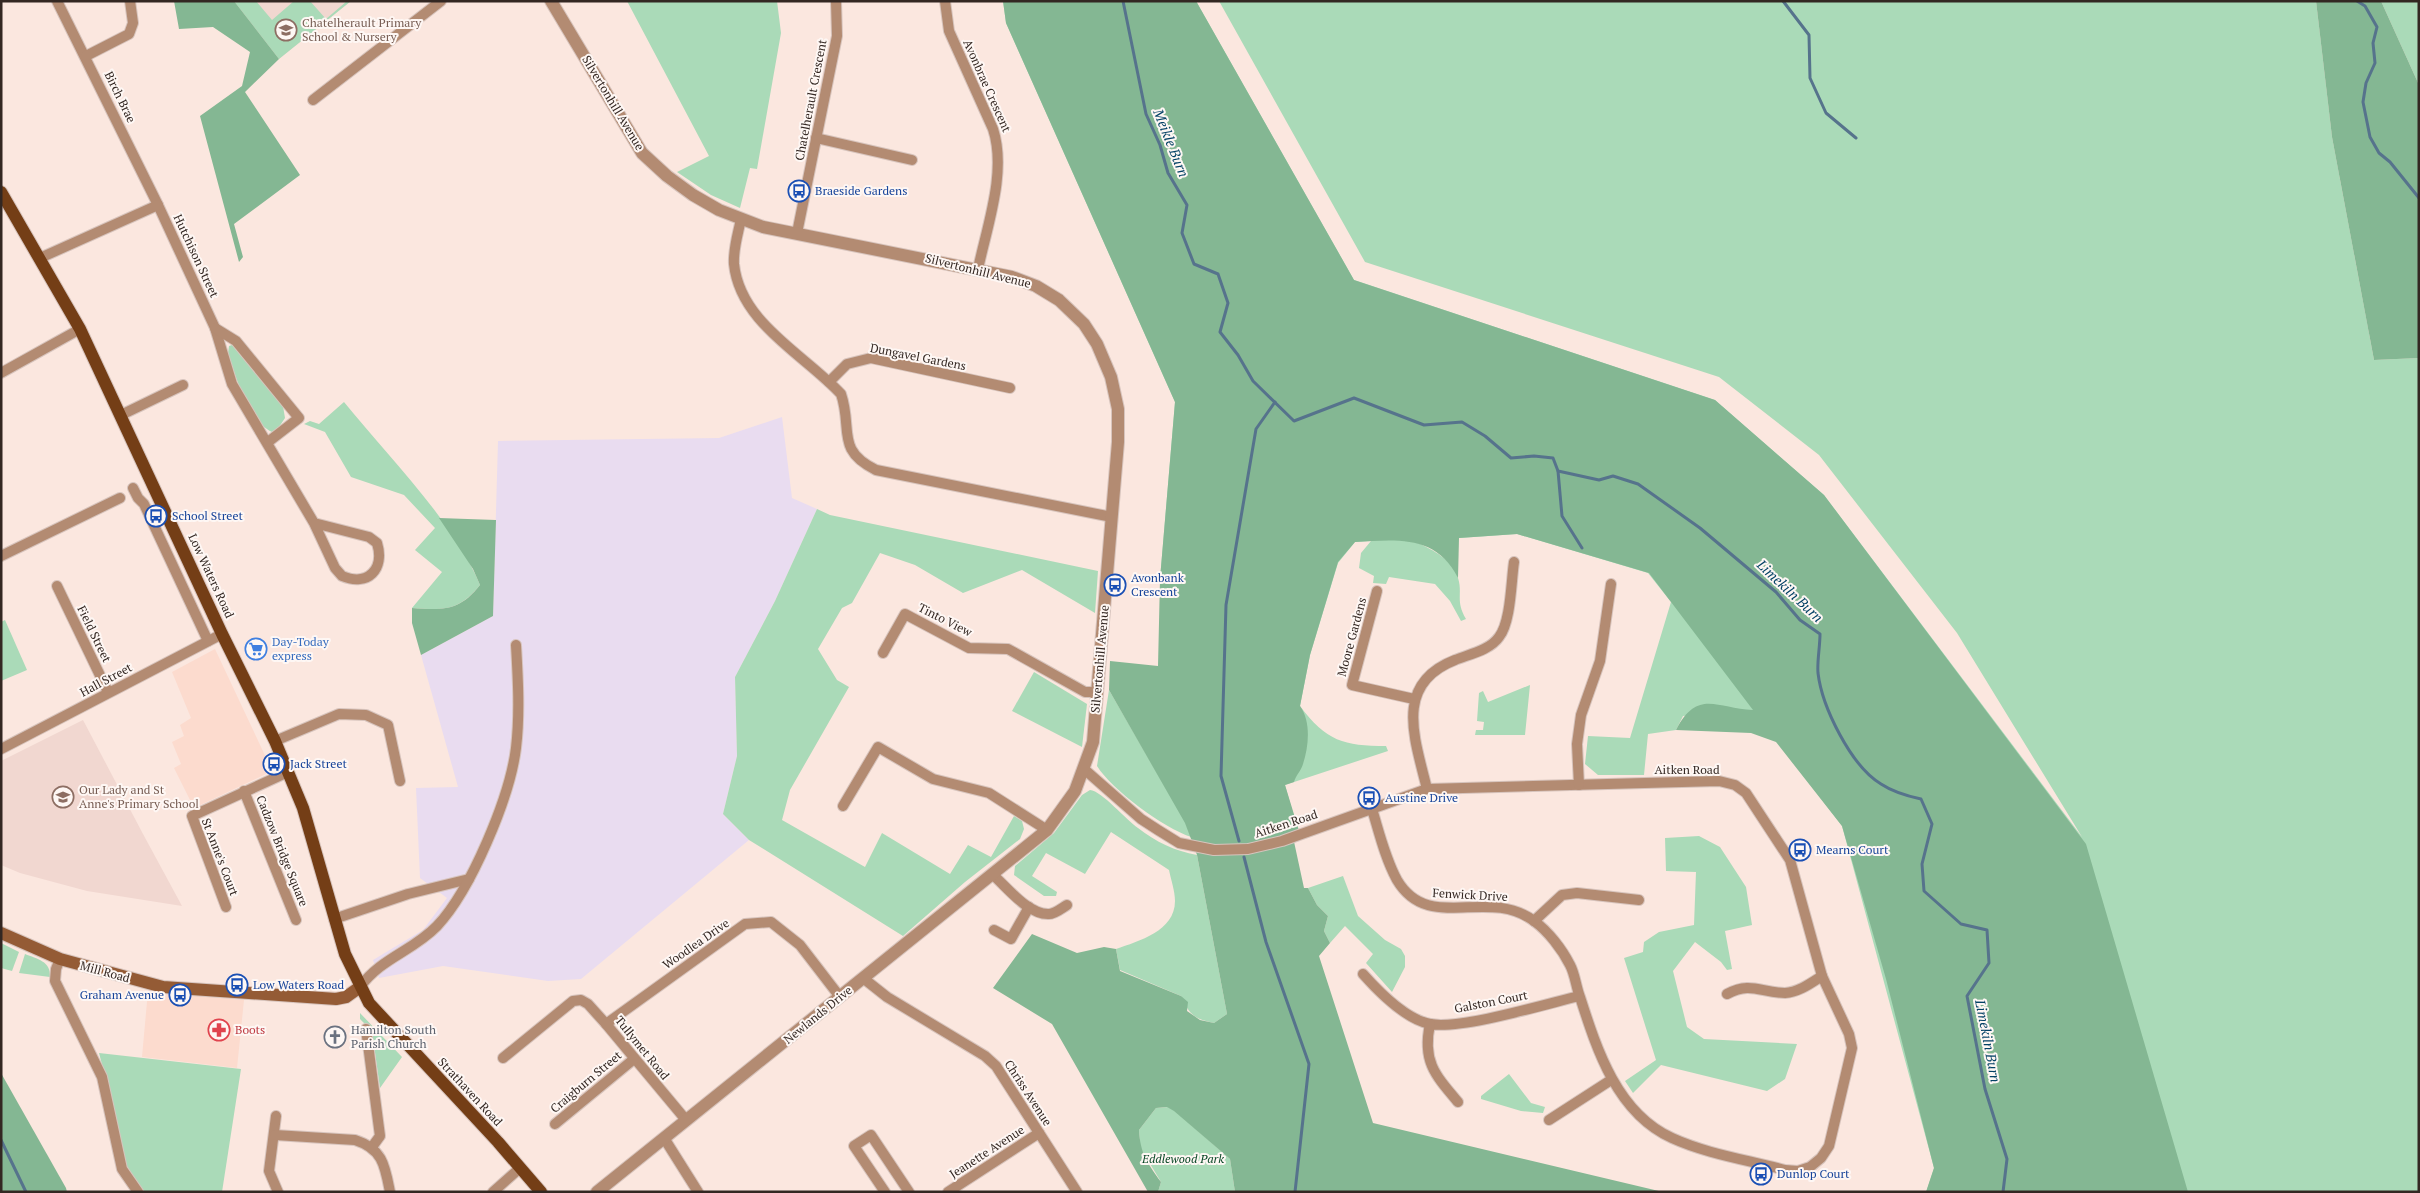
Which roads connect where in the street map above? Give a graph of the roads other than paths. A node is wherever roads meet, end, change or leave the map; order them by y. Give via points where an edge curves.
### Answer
1 (57, 1) edge
2 (130, 1) edge
3 (440, 1) edge
4 (551, 1) edge
5 (836, 1) edge
6 (945, 1) edge
7 (86, 56) junction
8 (313, 100) dead end
9 (816, 138) junction
10 (912, 160) dead end
11 (1, 192) edge
12 (158, 205) junction
13 (742, 219) junction
14 (797, 233) junction
15 (40, 258) junction
16 (978, 269) junction
17 (215, 328) junction
18 (80, 329) junction
19 (1, 373) edge
20 (829, 382) junction
21 (183, 385) dead end
22 (1010, 388) dead end
23 (121, 415) junction
24 (268, 442) junction
25 (133, 488) dead end
26 (120, 498) dead end
27 (1112, 517) junction
28 (314, 523) junction
29 (1, 556) edge
30 (1514, 562) dead end
31 (1610, 584) dead end
32 (58, 586) dead end
33 (1377, 591) dead end
34 (222, 634) junction
35 (208, 641) junction
36 (516, 645) dead end
37 (883, 653) dead end
38 (108, 692) junction
39 (1098, 692) junction
40 (1414, 699) junction
41 (275, 741) junction
42 (1, 749) edge
43 (1084, 770) junction
44 (288, 772) junction
45 (400, 781) dead end
46 (1579, 785) junction
47 (1427, 789) junction
48 (244, 791) junction
49 (843, 806) dead end
50 (1372, 809) junction
51 (1043, 834) junction
52 (992, 874) junction
53 (470, 879) junction
54 (1639, 900) dead end
55 (1067, 905) dead end
56 (226, 906) dead end
57 (1029, 907) junction
58 (334, 919) junction
59 (296, 920) dead end
60 (1534, 921) junction
61 (994, 930) dead end
62 (1, 933) edge
63 (60, 959) junction
64 (1363, 974) dead end
65 (1822, 976) junction
66 (863, 978) junction
67 (360, 987) junction
68 (1727, 994) dead end
69 (1579, 996) junction
70 (840, 997) junction
71 (606, 1024) junction
72 (1430, 1024) junction
73 (366, 1029) dead end
74 (503, 1058) dead end
75 (634, 1058) junction
76 (1611, 1080) junction
77 (1458, 1102) dead end
78 (276, 1116) dead end
79 (686, 1120) junction
80 (1549, 1120) dead end
81 (555, 1124) dead end
82 (1039, 1133) junction
83 (275, 1135) junction
84 (664, 1138) junction
85 (372, 1147) junction
86 (520, 1168) junction
87 (138, 1192) edge
88 (278, 1192) edge
89 (390, 1192) edge
90 (493, 1192) edge
91 (540, 1192) edge
92 (597, 1192) edge
93 (698, 1192) edge
94 (885, 1192) edge
95 (909, 1192) edge
96 (948, 1192) edge
97 (1077, 1192) edge

1 - 7 street, Birch Brae
2 - 7 street via 133,23 129,34
3 - 8 street
4 - 13 street, Silvertonhill Avenue via 642,153 693,195
5 - 9 street, Chatelherault Crescent via 836,36
6 - 16 street, Avonbrae Crescent via 949,30 998,145 1000,164
7 - 12 street, Birch Brae
9 - 10 street
9 - 14 street, Chatelherault Crescent
11 - 15 main road, Low Waters Road
12 - 15 street, Hutchison Street
12 - 17 street, Hutchison Street
13 - 14 street, Silvertonhill Avenue
13 - 20 street via 734,262 743,298 755,315
14 - 16 street, Silvertonhill Avenue
15 - 18 main road, Low Waters Road
16 - 27 street, Silvertonhill Avenue via 1036,286 1059,300 1084,324 1097,344 1111,376 1118,409
17 - 24 street, Hutchison Street via 232,384
17 - 24 street via 236,341 299,418
18 - 19 street
18 - 23 main road, Low Waters Road
20 - 22 street, Dungavel Gardens via 847,364 871,358
20 - 27 street via 841,394 846,408 847,438 852,451 862,463 876,470
21 - 23 street
23 - 34 main road, Low Waters Road
24 - 28 street, Hutchison Street
25 - 35 street via 144,504
26 - 29 street
27 - 39 street, Silvertonhill Avenue
28 - 28 street, Hutchison Street via 369,537 377,543 380,561 374,572 363,579 352,580 342,576
30 - 40 street via 1506,621 1500,637 1488,647 1438,668 1428,676
31 - 46 street via 1600,661 1581,715 1577,744
32 - 38 street, Field Street
33 - 40 street, Moore Gardens via 1352,685
34 - 35 street, Hall Street
34 - 41 main road, Low Waters Road
35 - 38 street, Hall Street
36 - 53 street via 518,712 512,771
37 - 39 street, Tinto View via 905,614 969,648 1008,648 1085,692
38 - 42 street, Hall Street
39 - 43 street, Silvertonhill Avenue via 1093,742
40 - 47 street via 1413,726
41 - 44 main road, Low Waters Road
41 - 45 street via 339,714 366,715 388,725
43 - 50 street, Aitken Road via 1141,819 1179,843 1214,850 1248,849 1275,842
43 - 51 street, Silvertonhill Avenue via 1076,790
44 - 48 street
44 - 58 main road, Low Waters Road via 314,842
46 - 47 street, Aitken Road
46 - 65 street, Aitken Road via 1719,781 1735,785 1746,793 1794,870
47 - 50 street, Aitken Road
48 - 56 street, St Anne's Court via 192,816
48 - 59 street, Cadzow Bridge Square
49 - 51 street via 878,747 933,779 989,793
50 - 60 street, Fenwick Drive via 1398,880 1416,900 1430,907 1513,909
51 - 52 street, Newlands Drive
52 - 57 street
52 - 66 street, Newlands Drive
53 - 58 street via 408,894
53 - 67 street via 425,938 376,968
54 - 60 street via 1577,893 1562,895
55 - 57 street via 1051,914
57 - 61 street via 1011,939
58 - 67 main road, Low Waters Road
60 - 69 street, Fenwick Drive via 1571,965
62 - 63 main road, Mill Road
63 - 67 main road, Mill Road via 162,987 336,999 346,997
63 - 87 street via 55,981 102,1077 122,1169
64 - 72 street via 1396,1006
65 - 68 street via 1802,989 1786,993 1740,987
65 - 76 street, Aitken Road via 1849,1034 1852,1048 1829,1146 1810,1168 1785,1170 1671,1138 1635,1109
66 - 70 street, Newlands Drive
66 - 82 street, Chriss Avenue via 887,997 985,1056 996,1066
67 - 86 main road, Strathaven Road via 369,1003
69 - 72 street, Galston Court via 1462,1022
69 - 76 street, Fenwick Drive
70 - 71 street, Woodlea Drive via 800,945 771,922 746,924
70 - 79 street, Newlands Drive
71 - 74 street, Tullymet Road via 588,1004 581,1000 573,1001
71 - 75 street, Tullymet Road
72 - 77 street via 1426,1040 1428,1060 1434,1073
73 - 85 street via 380,1136
75 - 79 street, Tullymet Road
75 - 81 street, Craigburn Street
76 - 80 street
78 - 83 street
79 - 84 street, Newlands Drive
82 - 96 street, Jeanette Avenue
82 - 97 street, Chriss Avenue
83 - 85 street via 355,1140
83 - 88 street via 269,1171
84 - 92 street, Newlands Drive
84 - 93 street
85 - 89 street via 384,1164
86 - 90 street
86 - 91 main road, Strathaven Road
94 - 95 street via 854,1146 871,1135

